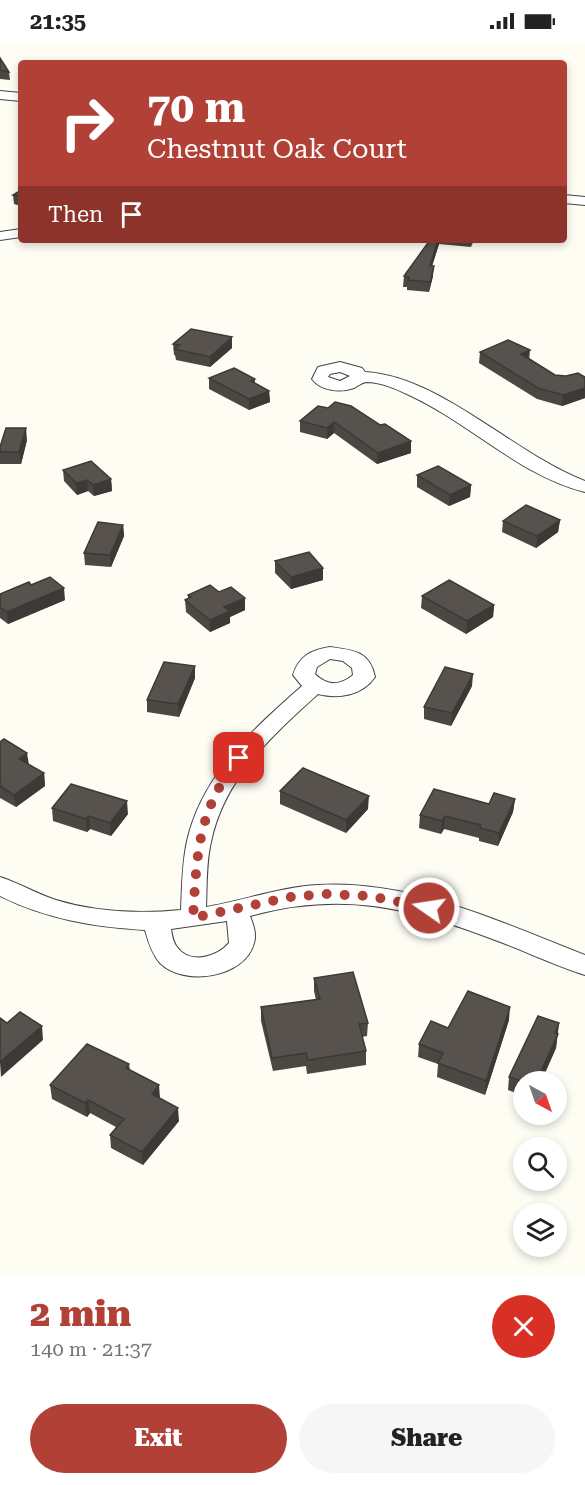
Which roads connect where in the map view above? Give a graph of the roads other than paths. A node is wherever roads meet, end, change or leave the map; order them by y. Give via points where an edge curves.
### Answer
1 (0, 95) edge
2 (18, 97) edge
3 (567, 199) edge
4 (585, 201) edge
5 (18, 233) edge
6 (0, 236) edge
7 (358, 377) dead end
8 (585, 487) edge
9 (314, 686) dead end
10 (0, 886) edge
11 (236, 911) junction
12 (193, 918) junction
13 (156, 920) junction
14 (585, 965) edge

1 - 2 street
3 - 4 street
5 - 6 street
7 - 8 street via 389,382 429,399 530,461
9 - 12 street via 248,747 216,792 198,842
10 - 13 street via 44,905 100,918
11 - 12 street
11 - 13 street via 243,933 241,946 228,960 207,967 186,965 170,957 162,945
11 - 14 street via 290,897 369,896 442,912
12 - 13 street

